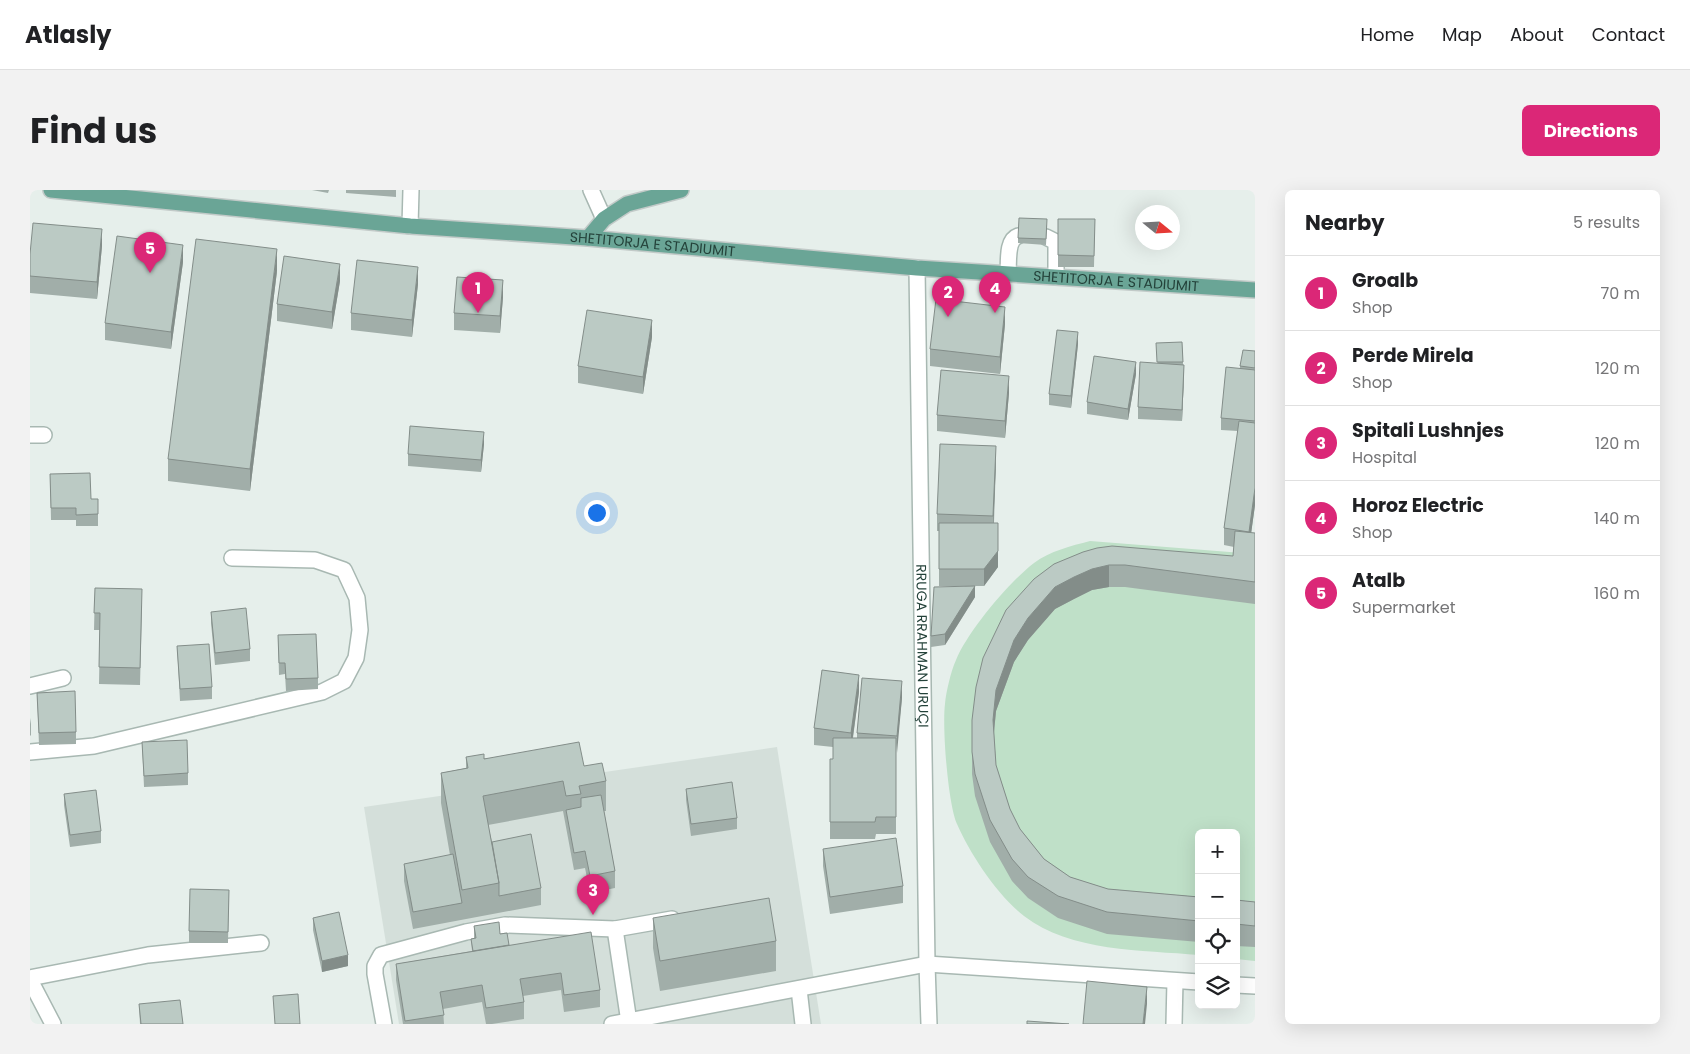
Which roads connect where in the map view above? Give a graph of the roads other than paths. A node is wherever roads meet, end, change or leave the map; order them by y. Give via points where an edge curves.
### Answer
1 (51, 190) edge
2 (411, 190) edge
3 (590, 190) edge
4 (682, 190) edge
5 (604, 220) junction
6 (410, 226) junction
7 (1018, 236) edge
8 (1046, 237) edge
9 (588, 238) junction
10 (917, 268) junction
11 (1008, 274) junction
12 (1056, 277) junction
13 (1255, 290) edge
14 (232, 558) dead end
15 (63, 678) dead end
16 (30, 686) edge
17 (30, 752) edge
18 (682, 917) edge
19 (615, 929) junction
20 (262, 943) dead end
21 (927, 964) junction
22 (30, 979) edge
23 (1176, 981) junction
24 (1195, 982) edge
25 (1240, 985) edge
26 (1255, 986) edge
27 (798, 989) junction
28 (629, 1022) junction
29 (53, 1024) edge
30 (384, 1024) edge
31 (612, 1024) edge
32 (803, 1024) edge
33 (929, 1024) edge
34 (1174, 1024) edge

1 - 6 main road, SHETITORJA E STADIUMIT
2 - 6 street
3 - 5 street
4 - 5 main road via 628,204
5 - 9 main road
6 - 9 main road, SHETITORJA E STADIUMIT
7 - 11 street via 1010,242
8 - 12 street via 1056,242
9 - 10 main road, SHETITORJA E STADIUMIT
10 - 11 main road, SHETITORJA E STADIUMIT
10 - 21 street, RRUGA RRAHMAN URUÇI
11 - 12 main road, SHETITORJA E STADIUMIT
12 - 13 main road, SHETITORJA E STADIUMIT
14 - 17 street via 315,560 344,570 356,598 360,630 356,658 344,681 322,692 94,746
15 - 16 street
18 - 19 street
19 - 28 street
19 - 30 street via 505,925 381,955 375,974
20 - 22 street via 148,955
21 - 23 street
21 - 27 street
21 - 33 street, RRUGA RRAHMAN URUÇI
22 - 29 street
23 - 24 street
23 - 34 street
25 - 26 street
27 - 28 street
27 - 32 street
28 - 31 street

